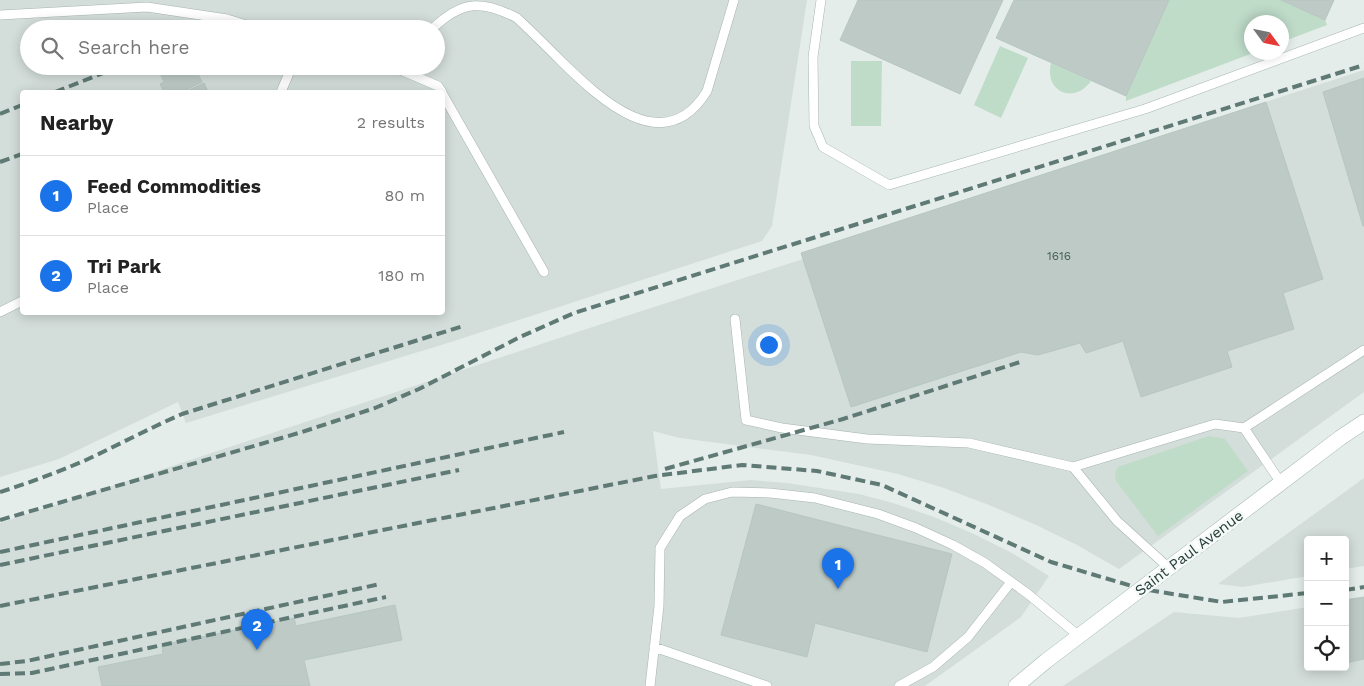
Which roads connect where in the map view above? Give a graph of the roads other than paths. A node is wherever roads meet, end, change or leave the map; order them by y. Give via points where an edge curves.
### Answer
1 (734, 0) edge
2 (821, 0) edge
3 (0, 15) edge
4 (230, 20) edge
5 (442, 20) edge
6 (1364, 28) edge
7 (289, 75) edge
8 (417, 75) edge
9 (283, 90) edge
10 (440, 90) edge
11 (445, 98) edge
12 (544, 272) dead end
13 (20, 303) edge
14 (0, 312) edge
15 (735, 319) dead end
16 (1364, 350) edge
17 (1364, 422) edge
18 (1244, 428) junction
19 (1073, 467) junction
20 (1281, 483) junction
21 (1170, 568) junction
22 (1012, 582) junction
23 (1079, 636) junction
24 (654, 647) junction
25 (650, 686) edge
26 (767, 686) edge
27 (899, 686) edge
28 (1016, 686) edge

1 - 5 lane via 707,91 690,111 663,123 634,118 602,98 517,18 492,3 478,1 464,5
2 - 6 lane via 814,57 814,126 823,146 889,185 1145,109
3 - 4 lane via 147,7
7 - 9 lane
8 - 10 lane
11 - 12 lane
13 - 14 lane
15 - 19 lane via 746,420 782,428 867,438 969,443
16 - 18 lane
17 - 20 street, Saint Paul Avenue
18 - 19 lane via 1215,424
18 - 20 lane
19 - 21 lane via 1117,522
20 - 21 street, Saint Paul Avenue
21 - 23 street, Saint Paul Avenue
22 - 23 lane
22 - 24 lane via 953,545 878,514 815,498 732,492 705,499 680,516 660,548 659,606
22 - 27 lane via 968,637 933,667
23 - 28 street, Saint Paul Avenue
24 - 25 lane
24 - 26 lane

